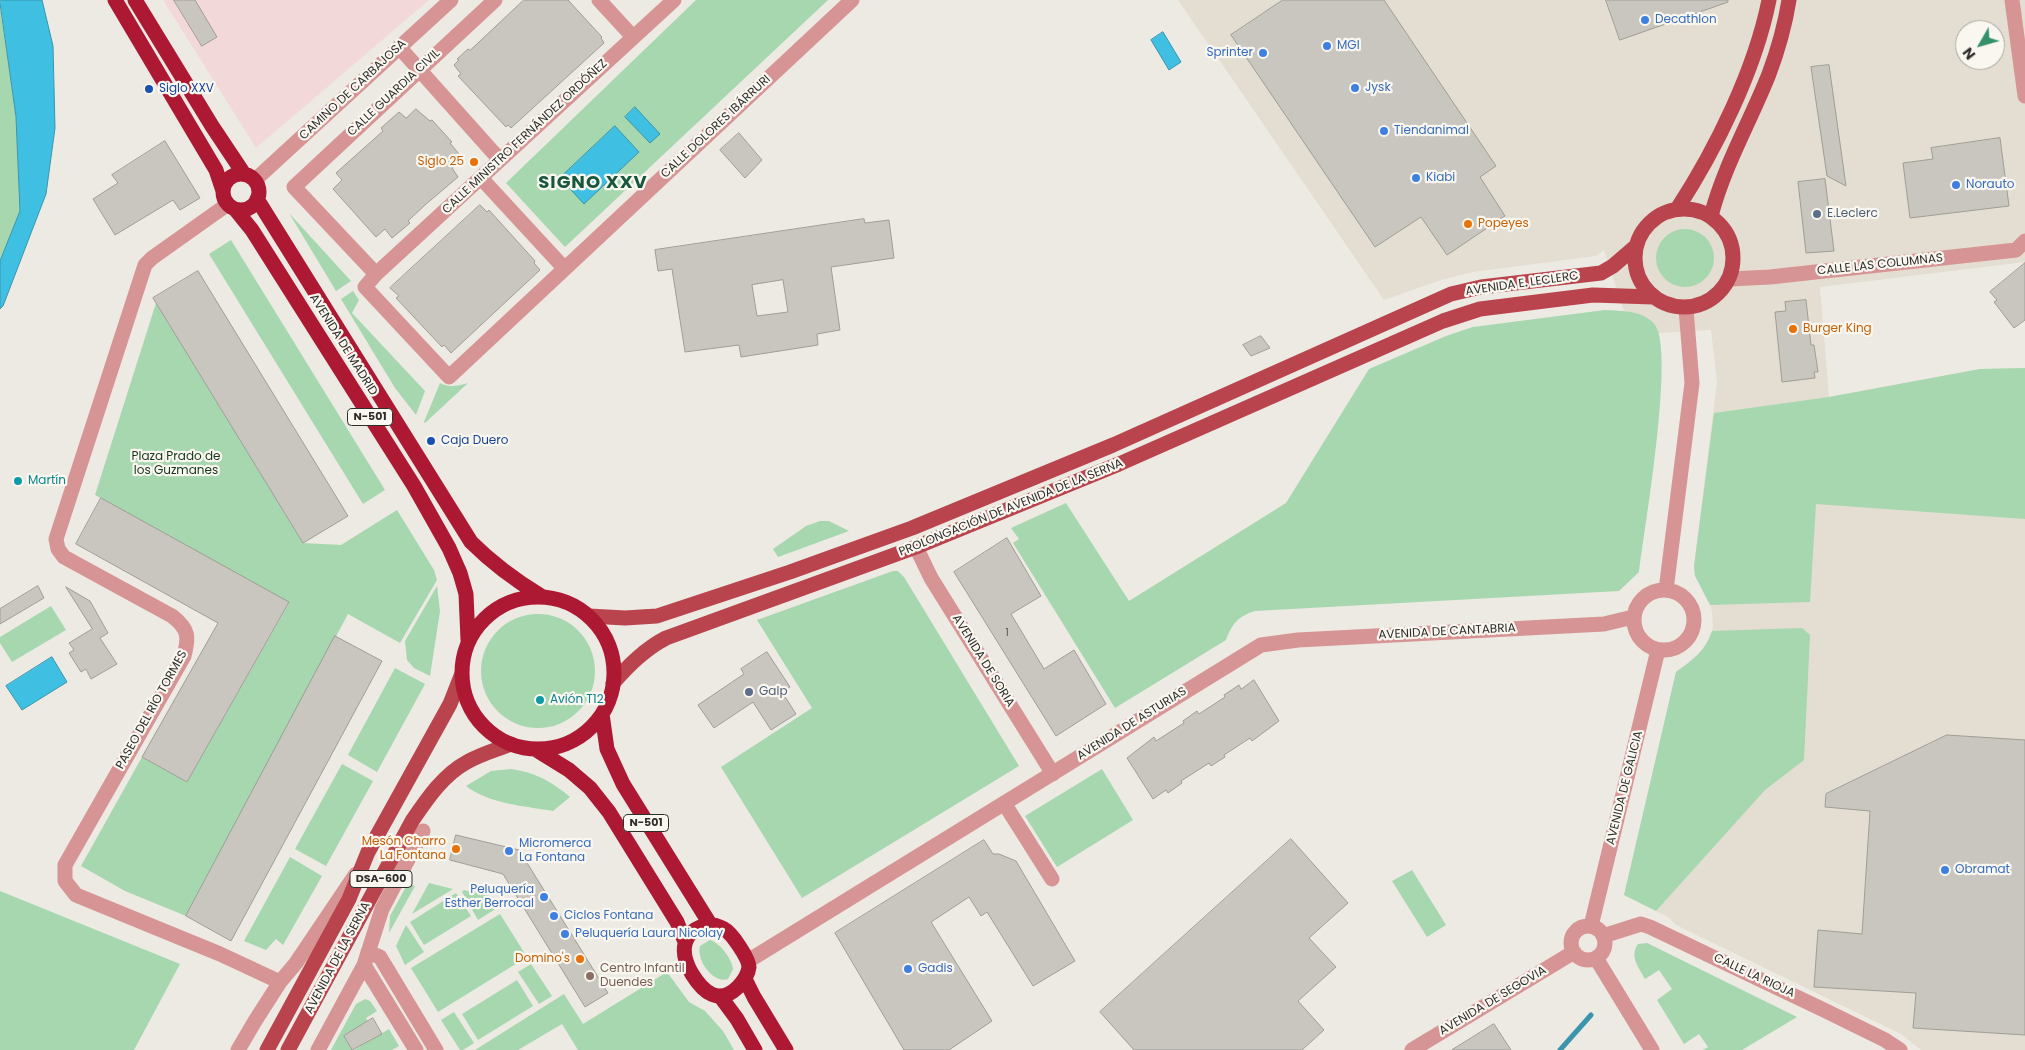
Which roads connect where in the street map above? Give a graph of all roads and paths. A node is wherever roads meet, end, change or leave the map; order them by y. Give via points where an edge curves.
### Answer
1 (115, 0) edge
2 (136, 0) edge
3 (451, 0) edge
4 (495, 0) edge
5 (599, 0) edge
6 (674, 0) edge
7 (852, 0) edge
8 (1769, 0) edge
9 (1789, 0) edge
10 (2012, 0) edge
11 (633, 37) junction
12 (400, 47) junction
13 (419, 70) junction
14 (2025, 96) edge
15 (500, 160) junction
16 (249, 177) junction
17 (481, 178) junction
18 (257, 199) junction
19 (228, 201) junction
20 (1677, 209) junction
21 (1711, 216) junction
22 (2025, 241) edge
23 (1636, 247) junction
24 (564, 268) junction
25 (376, 274) junction
26 (1730, 279) junction
27 (1653, 297) junction
28 (1686, 309) junction
29 (1404, 314) joint
30 (1413, 333) joint
31 (916, 547) junction
32 (1666, 590) junction
33 (541, 596) junction
34 (589, 616) junction
35 (1633, 617) junction
36 (468, 640) junction
37 (1261, 645) joint
38 (1658, 650) junction
39 (461, 676) junction
40 (614, 683) junction
41 (602, 714) junction
42 (510, 744) junction
43 (535, 749) junction
44 (1053, 774) junction
45 (1004, 803) junction
46 (423, 831) dead end
47 (364, 862) junction
48 (1052, 879) dead end
49 (710, 924) junction
50 (1597, 931) junction
51 (685, 942) junction
52 (1574, 952) junction
53 (1596, 958) junction
54 (366, 959) junction
55 (748, 961) junction
56 (745, 979) junction
57 (280, 982) junction
58 (720, 996) junction
59 (238, 1050) edge
60 (267, 1050) edge
61 (288, 1050) edge
62 (318, 1050) edge
63 (416, 1050) edge
64 (436, 1050) edge
65 (755, 1050) edge
66 (786, 1050) edge
67 (1412, 1050) edge
68 (1652, 1050) edge
69 (1900, 1050) edge

1 - 19 highway, AVENIDA DE MADRID / N-501 via 216,170
2 - 16 highway, N-501 via 212,126
3 - 12 street, CAMINO DE CARBAJOSA
4 - 13 street, CALLE GUARDIA CIVIL
5 - 11 street
6 - 11 street, CALLE MINISTRO FERNÁNDEZ ORDÓÑEZ
7 - 24 street, CALLE DOLORES IBÁRRURI
8 - 20 main road via 1749,70 1700,172
9 - 21 main road via 1769,74 1735,147
10 - 14 street
11 - 15 street, CALLE MINISTRO FERNÁNDEZ ORDÓÑEZ
12 - 13 street
12 - 16 street, CAMINO DE CARBAJOSA
13 - 15 street
13 - 25 street, CALLE GUARDIA CIVIL via 294,187
15 - 17 street, CALLE MINISTRO FERNÁNDEZ ORDÓÑEZ
16 - 18 highway, N-501 via 259,190
16 - 19 highway via 236,174 230,177 225,183
17 - 24 street
17 - 25 street, CALLE MINISTRO FERNÁNDEZ ORDÓÑEZ
18 - 19 highway via 248,208
18 - 33 highway, AVENIDA DE MADRID / N-501 via 471,542 490,561
19 - 36 highway, AVENIDA DE MADRID / N-501 via 257,237 414,486 449,548 464,585
19 - 57 street, PASEO DEL RÍO TORMES via 146,265 56,540 64,557 172,616 188,635 184,656 65,865 65,881 76,895
20 - 21 main road via 1694,209
20 - 23 main road via 1654,218 1641,233
21 - 26 main road via 1728,233 1734,256
22 - 26 street, CALLE LAS COLUMNAS via 2016,250
23 - 27 main road via 1635,266 1641,283
23 - 29 main road, AVENIDA E. LECLERC via 1614,266 1600,273 1481,287 1451,294
24 - 25 street, CALLE DOLORES IBÁRRURI via 448,377 365,287
26 - 28 main road via 1720,294 1704,305
27 - 28 main road via 1668,306
27 - 30 main road, AVENIDA E. LECLERC via 1593,295 1480,310 1443,320
28 - 32 street via 1692,383
29 - 34 main road, PROLONGACIÓN DE AVENIDA DE LA SERNA via 1113,445 912,528 656,616
30 - 31 main road, PROLONGACIÓN DE AVENIDA DE LA SERNA via 1119,464
31 - 40 main road, PROLONGACIÓN DE AVENIDA DE LA SERNA via 666,638 631,663
31 - 44 street, AVENIDA DE SORIA via 931,578
32 - 35 street via 1648,594 1640,600
32 - 38 street via 1683,596 1693,612 1694,621 1692,631 1683,644 1669,650
33 - 34 highway, N-501 via 567,602
33 - 36 highway, N-501 via 512,600 498,607 486,616
34 - 40 highway, N-501 via 604,635 613,658
35 - 37 street, AVENIDA DE CANTABRIA via 1604,624 1298,640
35 - 38 street via 1637,635
36 - 39 highway, N-501
37 - 44 street, AVENIDA DE ASTURIAS
38 - 50 street, AVENIDA DE GALICIA
39 - 42 highway, N-501 via 465,698 476,717 491,733
39 - 47 main road, AVENIDA DE LA SERNA / DSA-600 via 450,704
40 - 41 highway, N-501
41 - 43 highway, N-501 via 573,740 551,748
41 - 49 highway, N-501 via 607,749 623,784
42 - 43 highway, N-501
42 - 61 main road, AVENIDA DE LA SERNA / DSA-600 via 467,762 428,797
43 - 51 highway, N-501 via 583,782 608,812 677,922
44 - 45 street, AVENIDA DE ASTURIAS
45 - 48 street
45 - 55 street, AVENIDA DE ASTURIAS
46 - 54 street, AVENIDA DE LA SERNA via 382,909
47 - 57 street, AVENIDA DE LA SERNA via 296,964
47 - 60 main road, AVENIDA DE LA SERNA / DSA-600 via 349,899
49 - 51 highway via 693,932
49 - 55 highway, N-501 via 729,932
50 - 52 street via 1582,927 1574,933 1571,942
50 - 53 street via 1604,948
50 - 69 street, CALLE LA RIOJA via 1641,924 1650,927
51 - 58 highway, N-501 via 684,955 694,976 706,992
52 - 53 street via 1580,958
52 - 67 street, AVENIDA DE SEGOVIA
53 - 68 street
54 - 62 street, AVENIDA DE LA SERNA
54 - 63 street
54 - 64 street via 380,957
55 - 56 highway
56 - 58 highway via 736,989
56 - 66 highway
57 - 59 street, AVENIDA DE LA SERNA
58 - 65 highway, N-501

